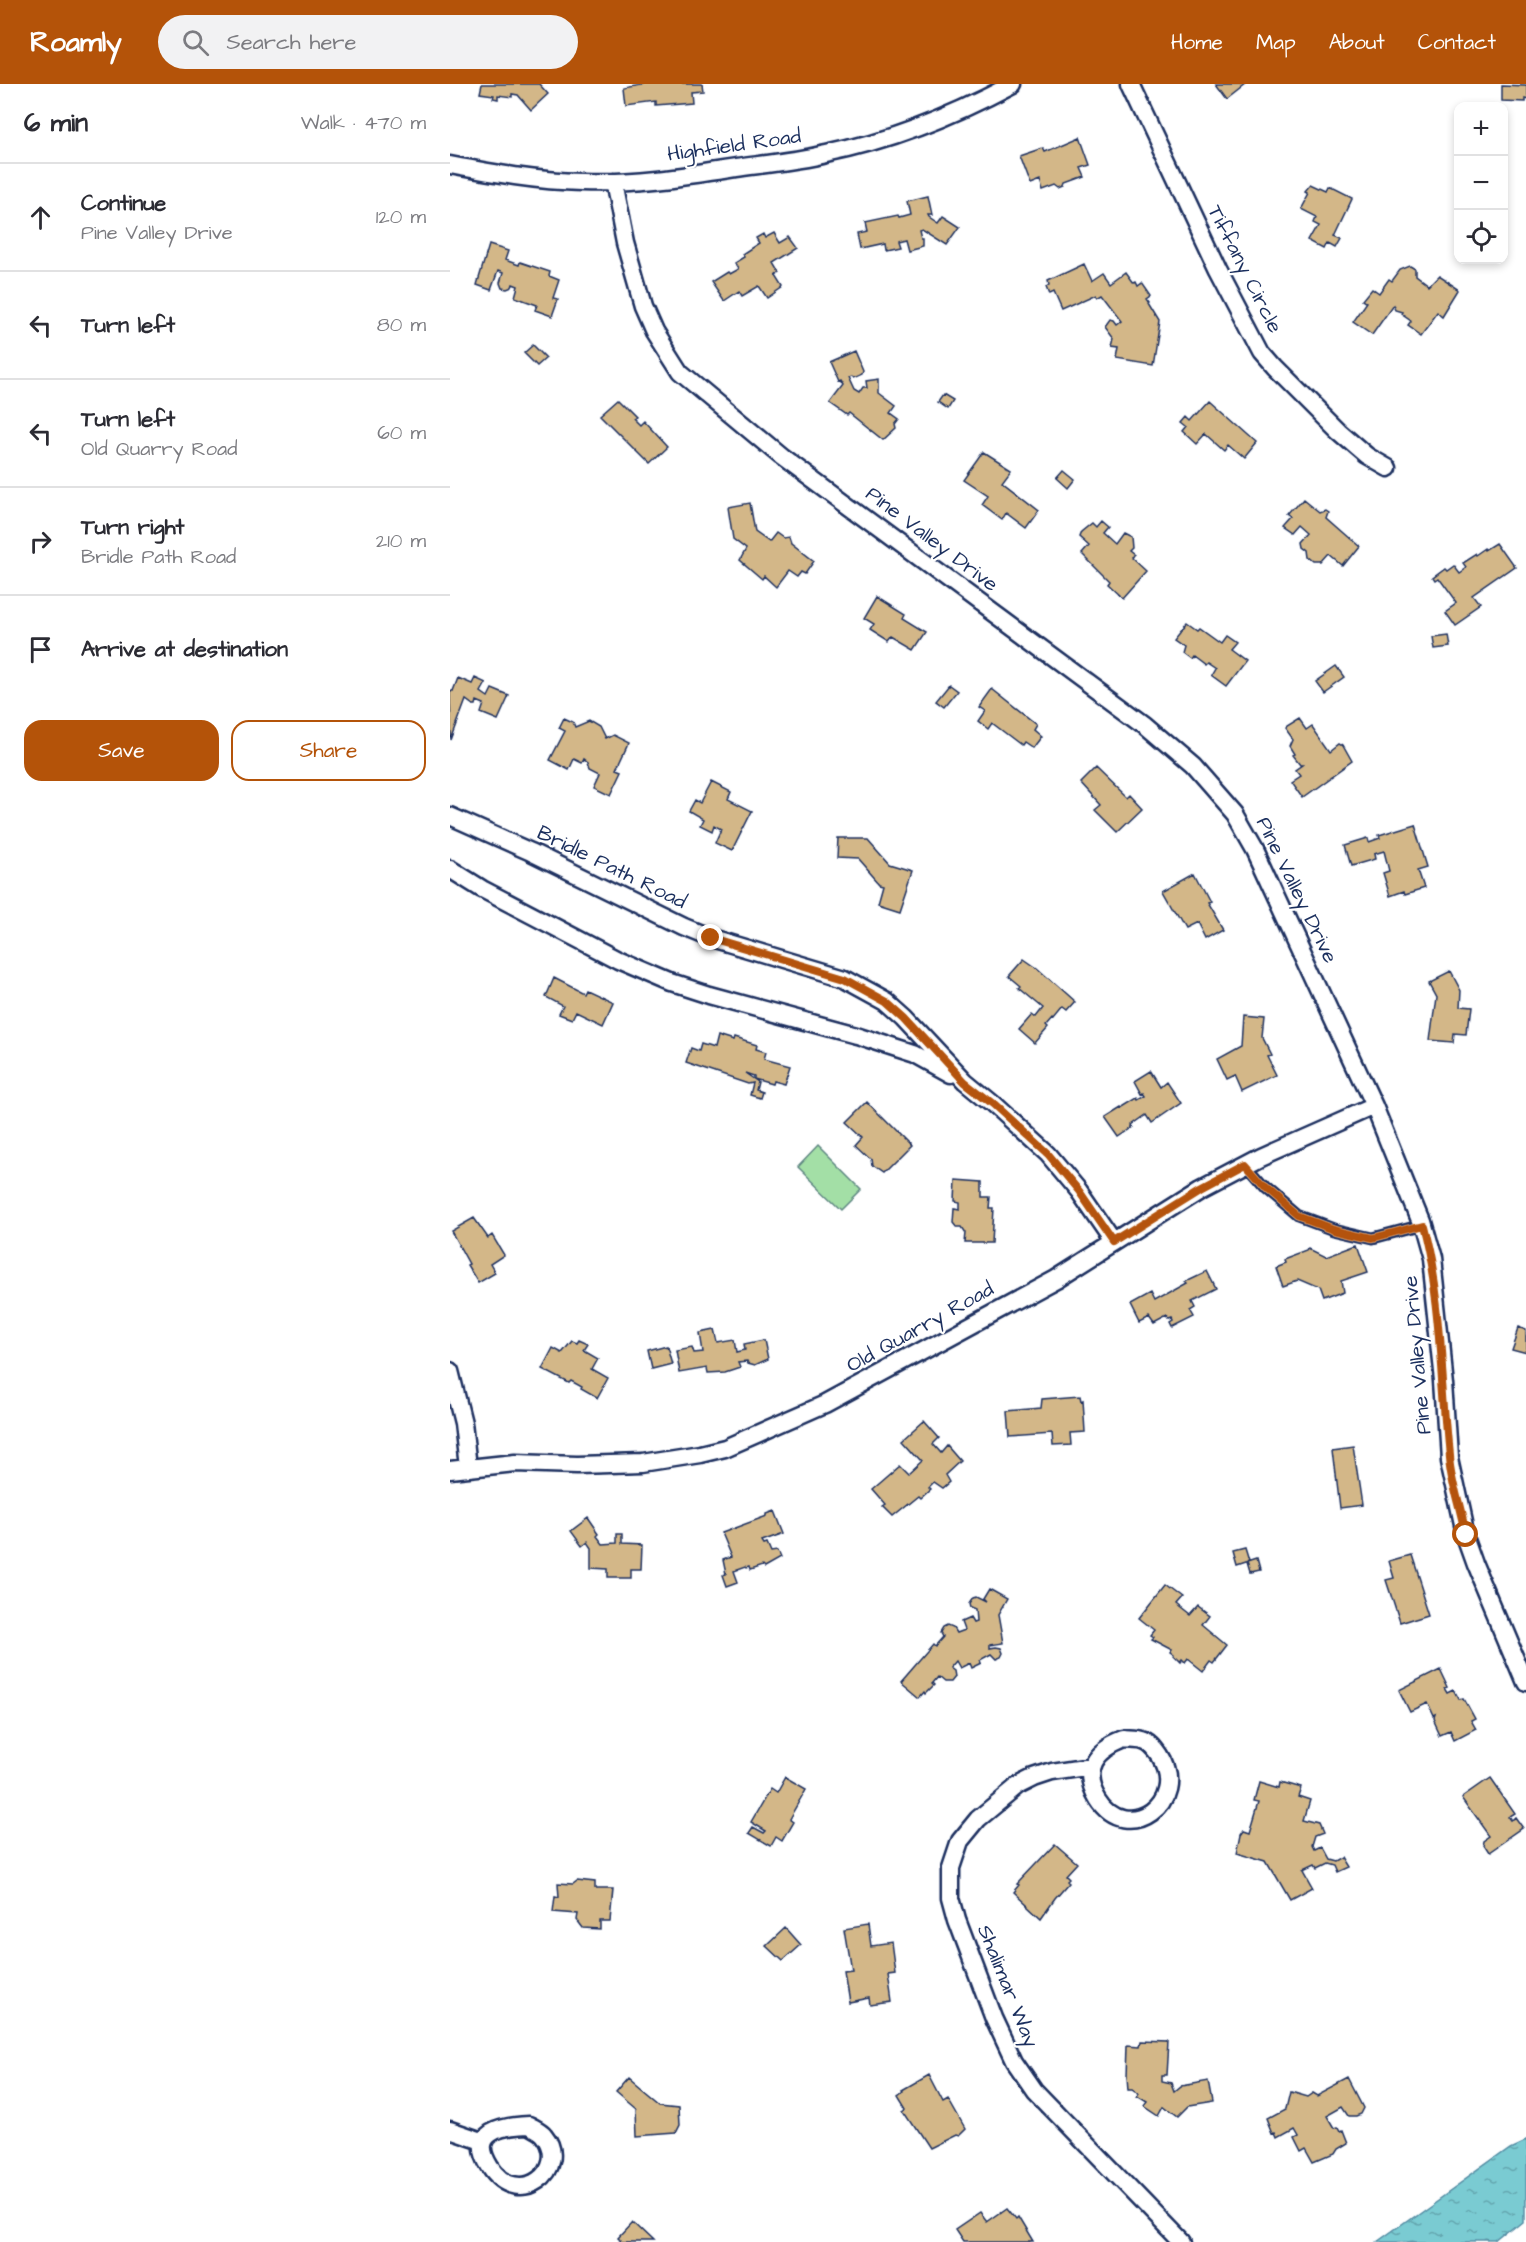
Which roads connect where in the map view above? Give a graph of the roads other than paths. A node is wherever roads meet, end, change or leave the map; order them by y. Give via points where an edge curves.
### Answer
1 (1013, 84) edge
2 (1131, 84) edge
3 (450, 165) edge
4 (613, 182) junction
5 (1388, 468) dead end
6 (450, 816) edge
7 (450, 869) edge
8 (965, 1082) junction
9 (1374, 1106) junction
10 (1245, 1164) junction
11 (1422, 1225) junction
12 (1114, 1242) junction
13 (450, 1371) edge
14 (468, 1467) junction
15 (450, 1470) edge
16 (1526, 1682) edge
17 (1091, 1766) junction
18 (450, 2130) edge
19 (482, 2141) dead end
20 (1181, 2242) edge

1 - 4 street, Highfield Road via 974,105 892,136 826,154 682,177
2 - 5 street, Tiffany Circle via 1262,353 1338,431
3 - 4 street, Highfield Road via 502,174
4 - 9 street, Pine Valley Drive via 643,306 681,372 782,457 1145,725 1192,766 1235,814 1255,849
6 - 8 street, Bridle Path Road via 684,927 867,988 906,1018
7 - 8 street, Bridle Path Road via 618,960 672,983 915,1054
8 - 12 street, Bridle Path Road via 1048,1154
9 - 10 street, Old Quarry Road
9 - 11 street, Pine Valley Drive
10 - 11 lane via 1299,1216 1334,1229 1373,1238
10 - 12 street, Old Quarry Road
11 - 16 street, Pine Valley Drive via 1431,1259 1449,1456 1464,1524 1476,1563
12 - 14 street, Old Quarry Road via 1056,1279 825,1404 725,1448 643,1463
13 - 14 street via 464,1423
14 - 15 street, Old Quarry Road
17 - 17 street via 1097,1754 1115,1743 1124,1739 1142,1741 1156,1750 1165,1764 1164,1796 1140,1817 1127,1820 1112,1814 1093,1791
17 - 20 street, Shalimar Way via 1034,1778 978,1819 960,1840 951,1868 951,1898 994,2019 1014,2061 1034,2090
18 - 19 street

